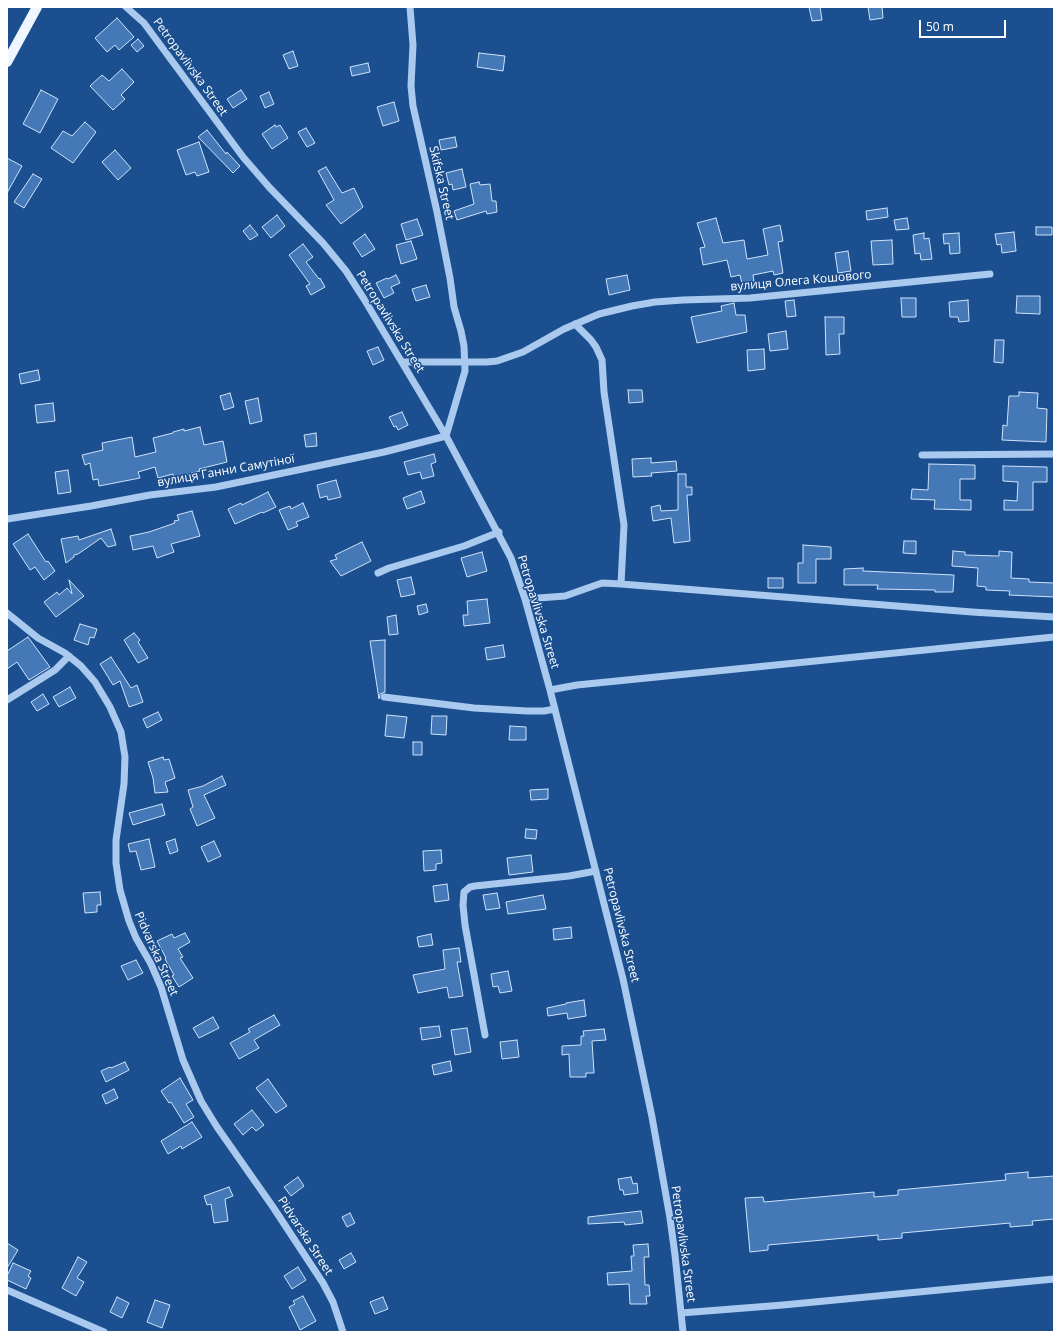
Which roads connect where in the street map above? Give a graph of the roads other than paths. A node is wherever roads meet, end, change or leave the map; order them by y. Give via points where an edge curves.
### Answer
1 (37, 7) edge
2 (126, 7) edge
3 (410, 7) edge
4 (7, 62) edge
5 (990, 274) dead end
6 (575, 324) junction
7 (403, 362) junction
8 (465, 362) junction
9 (446, 436) junction
10 (1054, 454) edge
11 (922, 455) dead end
12 (7, 519) edge
13 (498, 532) junction
14 (378, 573) dead end
15 (621, 584) junction
16 (525, 599) junction
17 (7, 613) edge
18 (1054, 617) edge
19 (1054, 637) edge
20 (69, 656) junction
21 (550, 690) junction
22 (384, 697) dead end
23 (7, 700) edge
24 (555, 709) junction
25 (596, 871) junction
26 (485, 1035) dead end
27 (1054, 1279) edge
28 (7, 1290) edge
29 (681, 1313) junction
30 (104, 1332) edge
31 (343, 1332) edge
32 (683, 1332) edge

1 - 4 main road
2 - 7 street, Petropavlivska Street via 144,23 243,157 338,260
3 - 8 street, Skifska Street via 413,106 437,212 454,307 462,331
5 - 6 street, вулиця Олега Кошового via 750,298 655,302 599,314
6 - 8 street, вулиця Олега Кошового via 511,357 487,362
6 - 15 street via 591,340 602,360 604,392 624,525
7 - 8 street, вулиця Олега Кошового
7 - 9 street, Petropavlivska Street
8 - 9 street, Skifska Street via 465,371
9 - 12 street, вулиця Ганни Самутіної via 224,485
9 - 13 street, Petropavlivska Street
10 - 11 street
13 - 14 street via 464,546
13 - 16 street, Petropavlivska Street via 511,558
15 - 16 street via 602,584 565,596
15 - 18 street
16 - 21 street, Petropavlivska Street
17 - 20 street, Pidvarska Street via 38,638
19 - 21 street via 584,684
20 - 23 street via 55,670
20 - 31 street, Pidvarska Street via 96,682 121,732 125,757 116,851 120,890 134,933 161,987 183,1060 201,1101 217,1127 323,1283 333,1302
21 - 24 street, Petropavlivska Street
22 - 24 street via 527,712
24 - 25 street, Petropavlivska Street
25 - 26 street via 475,886 464,892 465,925
25 - 29 street, Petropavlivska Street via 623,979 652,1117 673,1238
27 - 29 street
28 - 30 street
29 - 32 street, Petropavlivska Street

